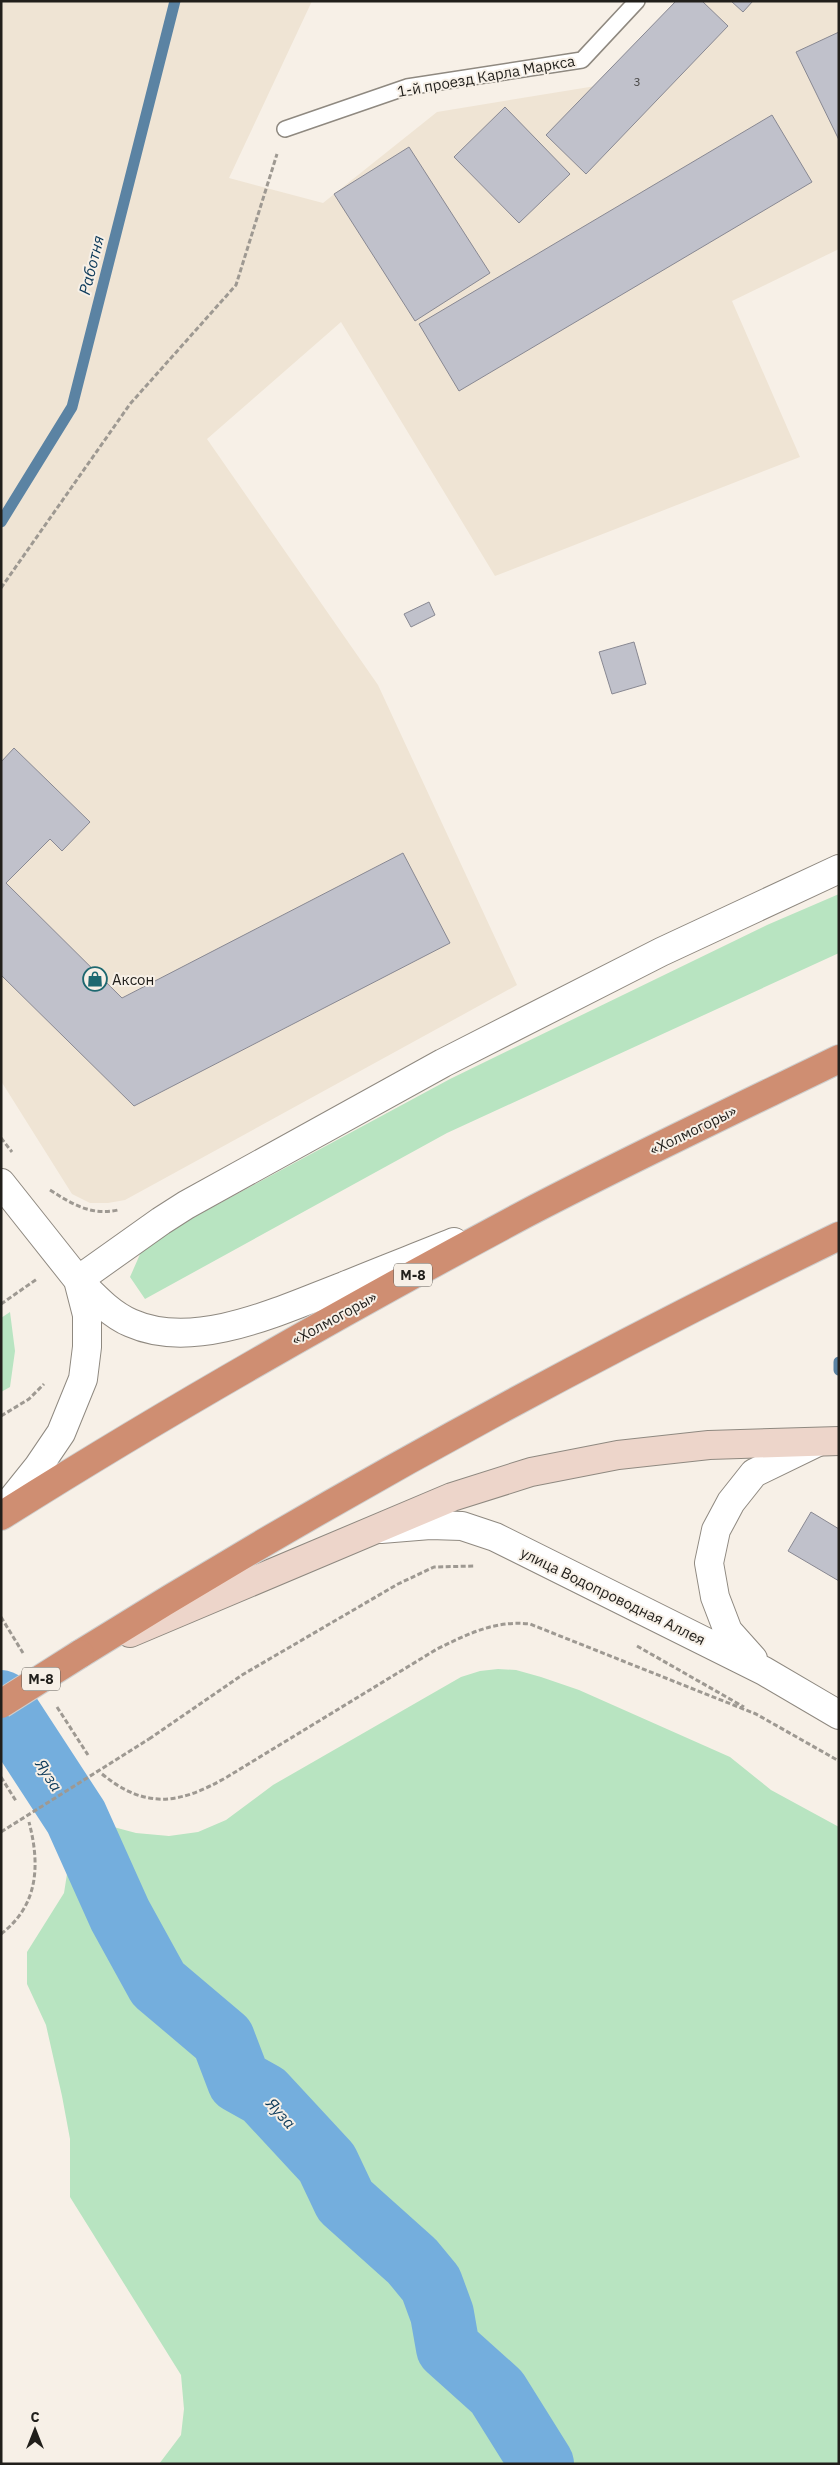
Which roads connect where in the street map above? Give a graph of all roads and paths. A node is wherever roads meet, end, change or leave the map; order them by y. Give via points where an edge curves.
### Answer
1 (638, 1) edge
2 (285, 129) joint
3 (1, 588) edge
4 (839, 869) edge
5 (839, 1059) edge
6 (1, 1183) edge
7 (527, 1213) junction
8 (839, 1236) edge
9 (78, 1280) junction
10 (43, 1282) dead end
11 (1, 1304) edge
12 (48, 1377) dead end
13 (1, 1416) edge
14 (829, 1442) edge
15 (1, 1514) edge
16 (372, 1530) junction
17 (484, 1570) dead end
18 (635, 1645) dead end
19 (80, 1654) junction
20 (764, 1671) junction
21 (1, 1704) edge
22 (756, 1714) junction
23 (839, 1715) edge
24 (839, 1761) edge
25 (102, 1774) dead end
26 (1, 1777) edge
27 (16, 1801) dead end
28 (29, 1822) dead end
29 (1, 1832) edge
30 (1, 1934) edge

1 - 2 lane, 1-й проезд Карла Маркса via 582,60 407,87
2 - 3 path via 236,285 130,404
4 - 9 street via 661,952 443,1063 186,1205
5 - 7 highway, «Холмогоры» / М-8
6 - 9 street
7 - 9 street via 279,1311 215,1329 184,1333 156,1331 131,1324 109,1310
7 - 15 highway, «Холмогоры» / М-8 via 168,1412
8 - 19 highway, М-8 via 601,1355 393,1469 250,1550
9 - 15 street via 87,1315 83,1379 61,1433
10 - 11 path via 39,1277
12 - 13 path via 29,1399
14 - 16 main road via 710,1445 618,1455 560,1466 452,1498
14 - 20 street via 754,1473 731,1502 716,1530 710,1563 716,1598 728,1631
16 - 19 main road
16 - 20 street, улица Водопроводная Аллея via 462,1526 495,1537
17 - 29 path, bridge via 474,1566 434,1567 398,1584 242,1675 149,1740
18 - 22 path
19 - 21 highway, М-8, bridge
20 - 23 street, улица Водопроводная Аллея
22 - 24 path
22 - 25 path via 530,1624 515,1622 474,1631 437,1649 204,1791 186,1798 151,1799 124,1790
26 - 27 path
28 - 30 path via 37,1858 34,1882 14,1925

